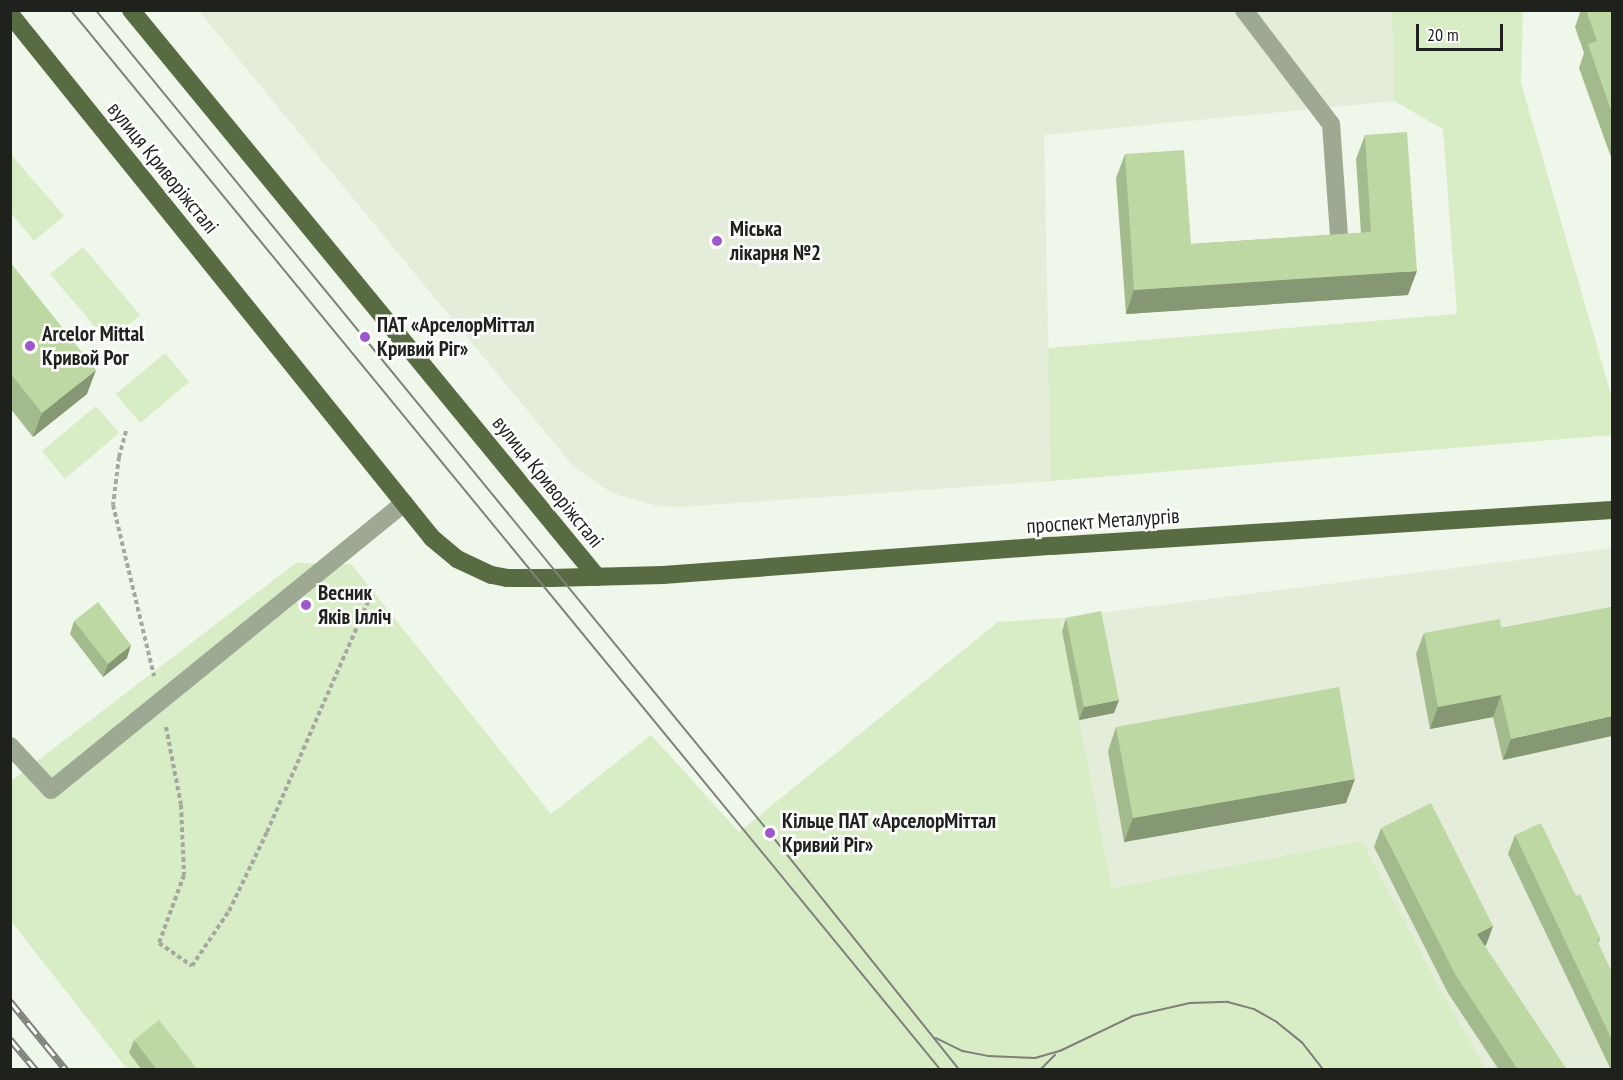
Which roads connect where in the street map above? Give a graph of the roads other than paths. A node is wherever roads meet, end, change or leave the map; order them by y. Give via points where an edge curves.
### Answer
1 (130, 10) edge
2 (1244, 10) edge
3 (10, 14) edge
4 (1339, 236) edge
5 (404, 503) junction
6 (1612, 510) edge
7 (597, 577) junction
8 (10, 746) edge

1 - 7 main road, вулиця Криворіжсталі
2 - 4 lane via 1331,123
3 - 5 main road, вулиця Криворіжсталі
5 - 7 main road, вулиця Криворіжсталі via 432,538 475,569 507,578
5 - 8 lane via 51,790
6 - 7 main road, проспект Металургів

